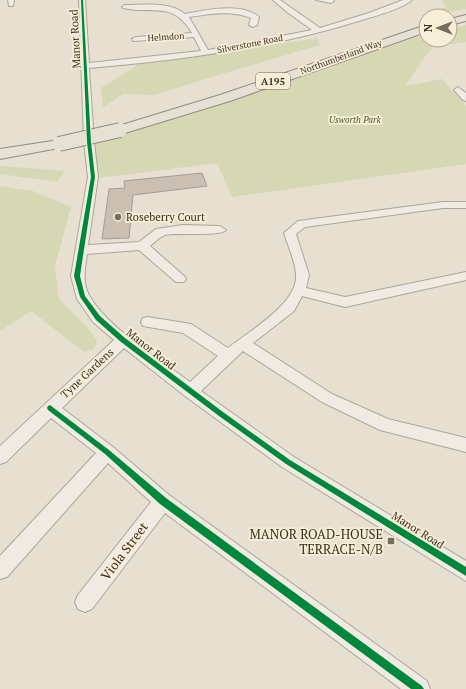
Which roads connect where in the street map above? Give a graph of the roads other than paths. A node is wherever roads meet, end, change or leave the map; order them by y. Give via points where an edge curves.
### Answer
1 (82, 0) edge
2 (276, 0) edge
3 (319, 0) edge
4 (409, 0) edge
5 (331, 1) edge
6 (123, 7) dead end
7 (183, 16) junction
8 (253, 25) dead end
9 (318, 30) junction
10 (418, 31) edge
11 (129, 33) dead end
12 (195, 35) junction
13 (205, 52) junction
14 (86, 66) junction
15 (458, 90) dead end
16 (466, 98) edge
17 (0, 154) edge
18 (466, 205) edge
19 (220, 230) dead end
20 (142, 246) junction
21 (80, 250) junction
22 (466, 276) edge
23 (180, 279) dead end
24 (299, 291) junction
25 (148, 322) dead end
26 (123, 340) junction
27 (243, 344) junction
28 (228, 355) junction
29 (190, 392) junction
30 (50, 408) junction
31 (466, 445) edge
32 (2, 451) edge
33 (107, 452) junction
34 (163, 500) junction
35 (0, 570) edge
36 (466, 572) edge
37 (85, 602) dead end
38 (419, 689) edge

1 - 14 street, Manor Road
2 - 9 street
3 - 5 street
4 - 9 street, Silverstone Road
6 - 7 street, Helmdon via 173,9
7 - 8 street, Helmdon via 227,9 243,11 255,17
7 - 12 street, Helmdon
9 - 13 street, Silverstone Road
10 - 17 main road, Northumberland Way / A195, bridge via 226,98 120,130
11 - 12 street, Helmdon via 134,40
12 - 13 street, Helmdon
13 - 14 street, Silverstone Road
14 - 21 street, Manor Road via 93,177
15 - 16 street
18 - 24 street via 443,205 302,224 290,233 303,275
19 - 20 street via 183,229 160,232
20 - 21 street
20 - 23 street
21 - 26 street, Manor Road via 77,276 82,296 98,318
22 - 24 street via 345,302
24 - 27 street via 289,308
25 - 28 street via 186,328
26 - 29 street, Manor Road
26 - 30 street, Tyne Gardens
27 - 28 street
27 - 31 street via 327,398 386,425
28 - 29 street
29 - 36 street, Manor Road via 288,462
30 - 32 street, Tyne Gardens
30 - 33 street
33 - 34 street
33 - 35 street
34 - 37 street, Viola Street
34 - 38 street

